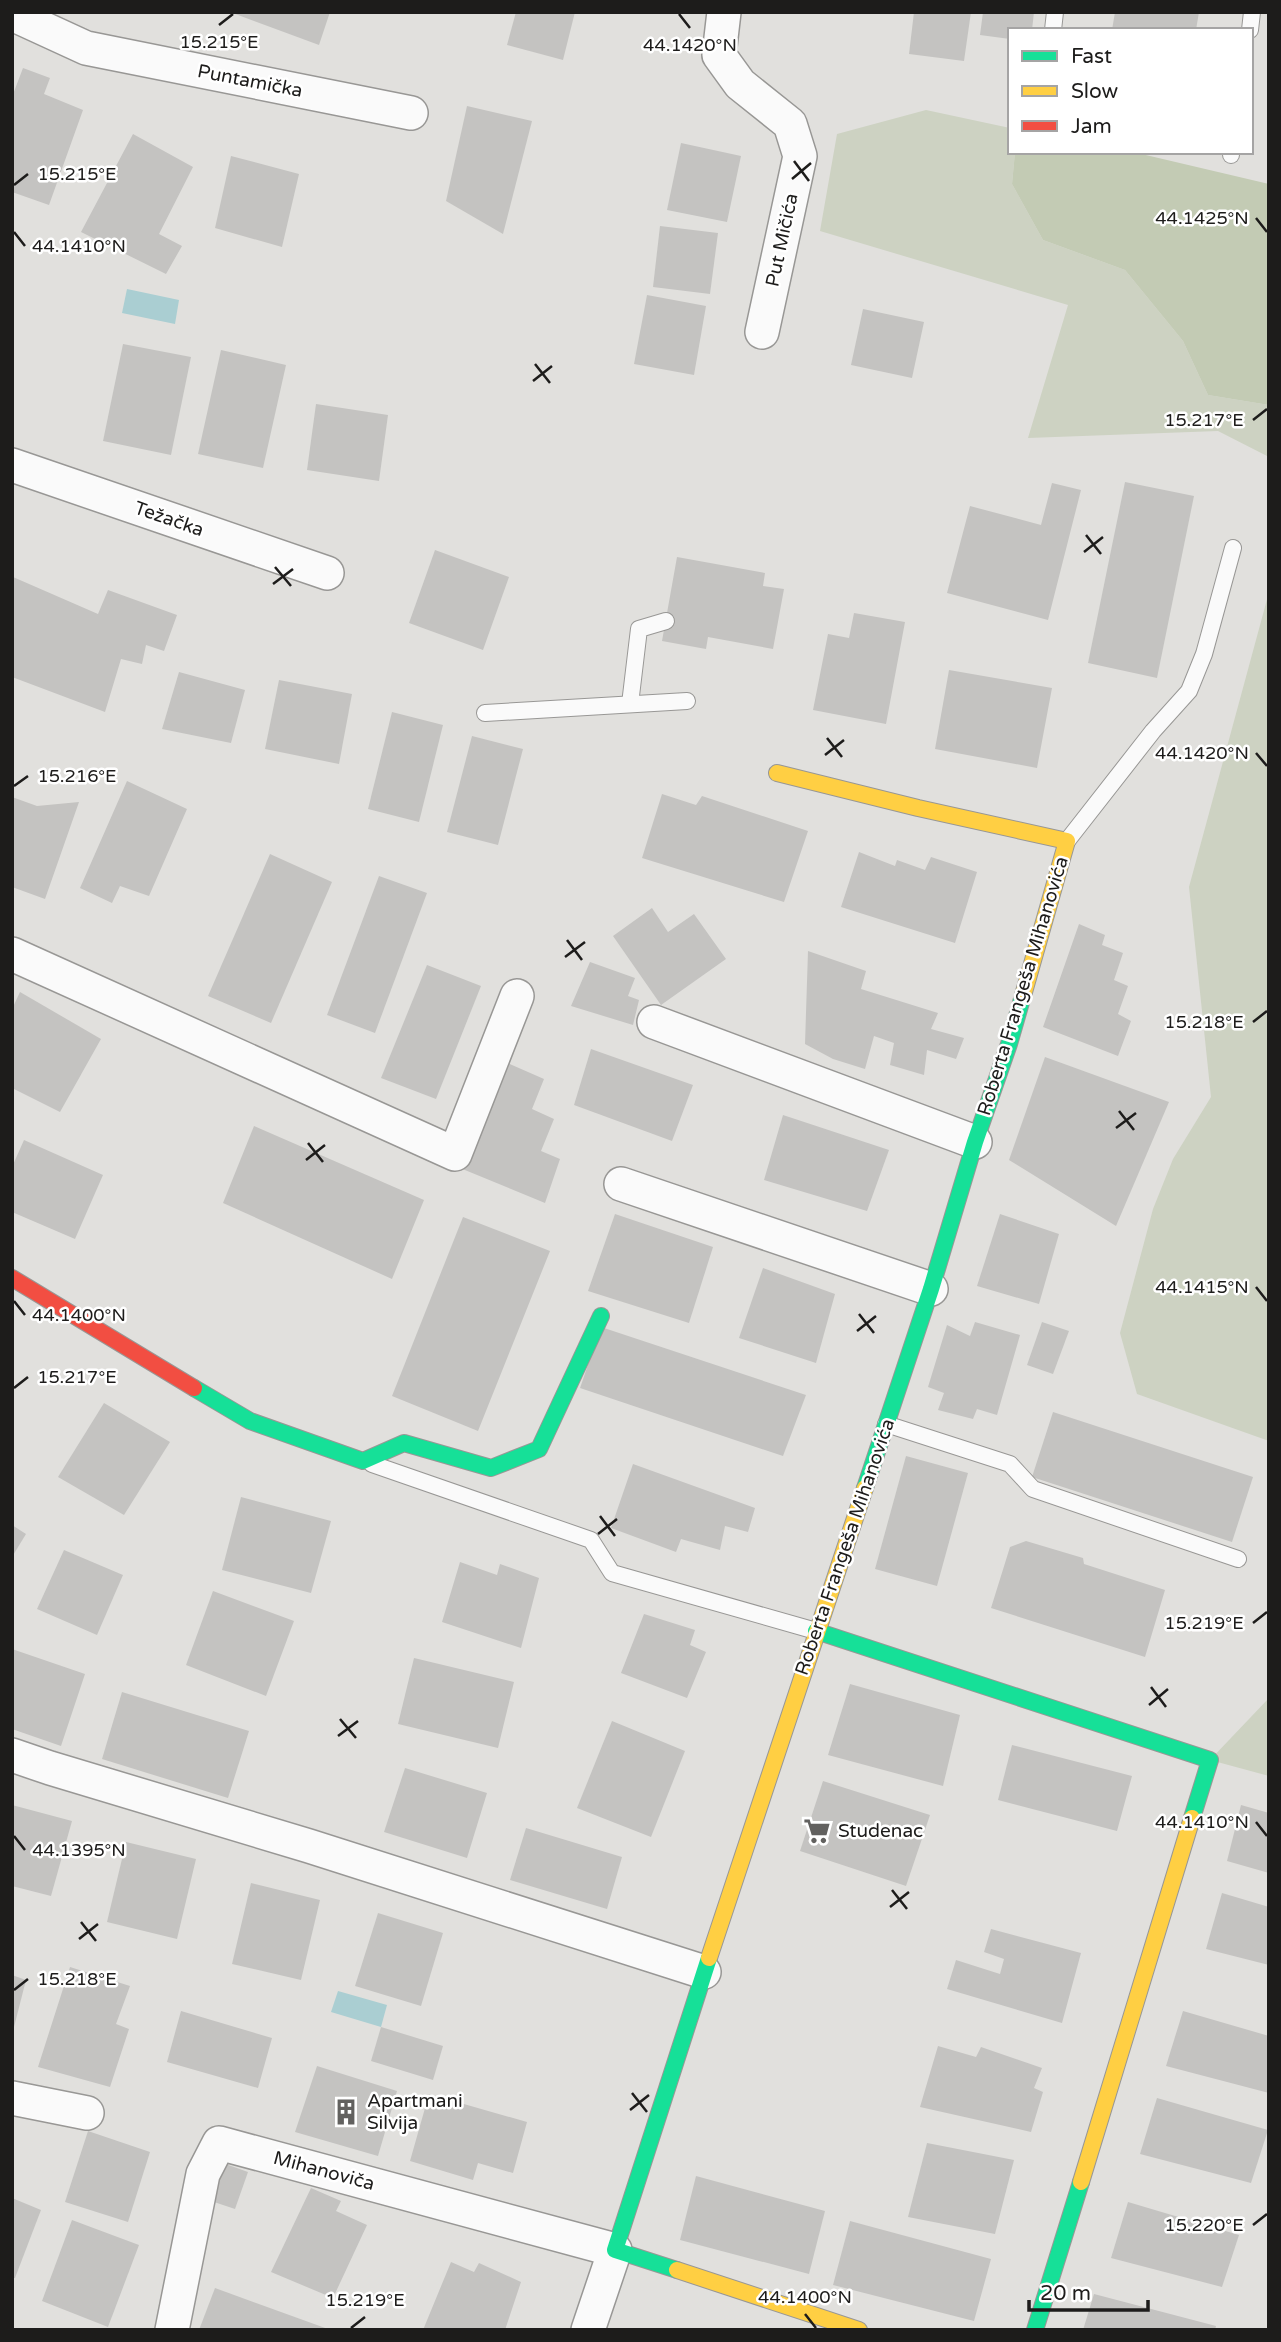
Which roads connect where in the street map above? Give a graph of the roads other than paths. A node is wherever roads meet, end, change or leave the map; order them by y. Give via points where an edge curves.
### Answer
1 (724, 12) edge
2 (12, 14) edge
3 (411, 113) dead end
4 (762, 332) dead end
5 (12, 465) edge
6 (1233, 548) dead end
7 (327, 573) dead end
8 (666, 621) dead end
9 (687, 701) dead end
10 (630, 704) junction
11 (485, 713) dead end
12 (777, 773) dead end
13 (1067, 841) junction
14 (12, 954) edge
15 (517, 996) dead end
16 (654, 1022) dead end
17 (975, 1142) junction
18 (621, 1184) dead end
19 (12, 1278) edge
20 (931, 1289) junction
21 (601, 1316) dead end
22 (887, 1424) junction
23 (363, 1461) junction
24 (1238, 1559) dead end
25 (816, 1631) junction
26 (12, 1755) edge
27 (704, 1972) junction
28 (12, 2098) edge
29 (88, 2113) dead end
30 (615, 2250) junction
31 (172, 2330) edge
32 (588, 2330) edge
33 (859, 2330) edge
34 (1035, 2330) edge

1 - 4 street, Put Mičića via 719,55 740,84 790,124 800,156
2 - 3 street, Puntamička via 86,48
5 - 7 street, Težačka
6 - 13 lane via 1189,691
8 - 10 lane via 639,629
9 - 10 lane
10 - 11 lane
12 - 13 street
13 - 17 street, Roberta Frangeša Mihanovića via 1009,1044
14 - 15 street via 454,1154
16 - 17 street
17 - 20 street, Roberta Frangeša Mihanovića
18 - 20 street
19 - 23 street via 250,1421
20 - 22 street, Roberta Frangeša Mihanovića
21 - 23 street via 539,1449 491,1468 404,1443
22 - 24 lane via 1010,1464 1033,1489
22 - 25 street, Roberta Frangeša Mihanovića
23 - 25 lane via 591,1540 612,1573
25 - 27 street, Roberta Frangeša Mihanovića
25 - 34 street via 1210,1760
26 - 27 street
27 - 30 street, Roberta Frangeša Mihanovića
28 - 29 street
30 - 31 street, Mihanoviča via 208,2141
30 - 32 street, Roberta Frangeša Mihanovića
30 - 33 street

